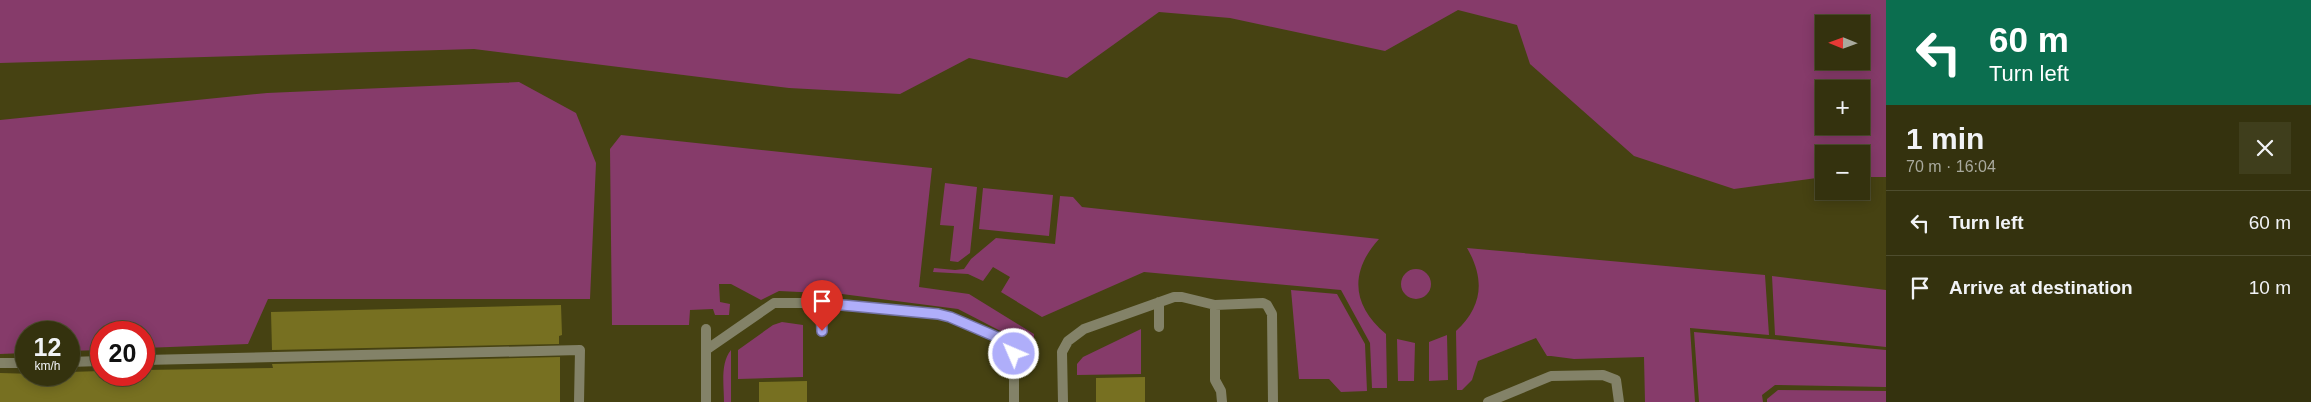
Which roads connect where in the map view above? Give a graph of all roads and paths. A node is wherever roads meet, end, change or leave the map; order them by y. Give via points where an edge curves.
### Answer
1 (1159, 302) junction
2 (821, 303) junction
3 (1214, 305) junction
4 (1159, 327) dead end
5 (706, 330) dead end
6 (822, 331) dead end
7 (706, 350) junction
8 (155, 360) edge
9 (0, 363) edge
10 (15, 363) edge
11 (578, 402) edge
12 (706, 402) edge
13 (1014, 402) edge
14 (1063, 402) edge
15 (1222, 402) edge
16 (1273, 402) edge
17 (1488, 402) edge
18 (1619, 402) edge

1 - 3 street via 1182,297
1 - 4 street
1 - 14 street via 1093,325 1068,340 1062,352
2 - 6 street
2 - 7 street via 774,303
2 - 13 street via 944,316 1006,341 1011,344 1014,354
3 - 15 street via 1215,380
3 - 16 street via 1263,303 1270,309
5 - 7 street
7 - 12 street
8 - 11 street via 580,350
9 - 10 street
17 - 18 street via 1551,376 1603,375 1616,380

